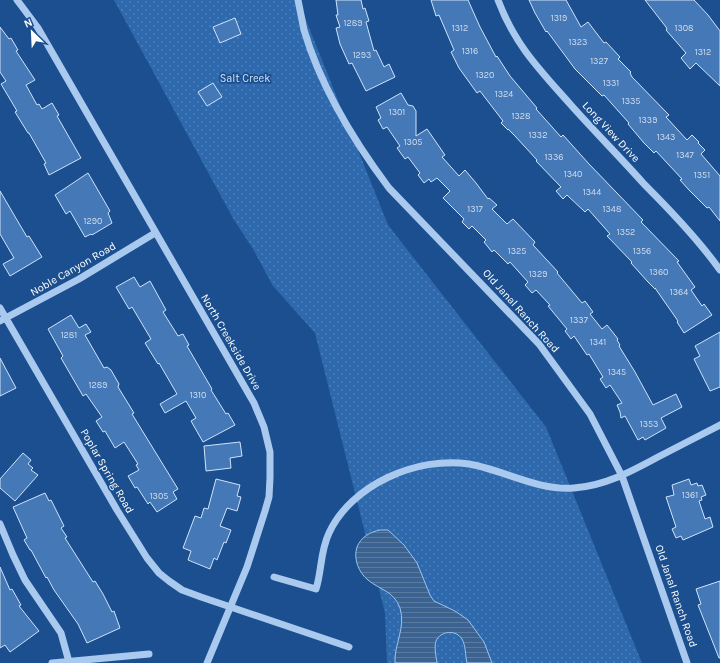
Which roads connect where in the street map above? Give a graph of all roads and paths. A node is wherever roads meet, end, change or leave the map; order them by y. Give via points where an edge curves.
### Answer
1 (17, 0) edge
2 (298, 0) edge
3 (498, 0) edge
4 (155, 233) junction
5 (720, 270) edge
6 (0, 308) edge
7 (3, 320) edge
8 (720, 425) edge
9 (622, 476) junction
10 (0, 524) edge
11 (274, 577) dead end
12 (230, 608) junction
13 (349, 647) dead end
14 (149, 654) dead end
15 (69, 662) junction
16 (52, 663) edge
17 (207, 663) edge
18 (687, 663) edge

1 - 4 street, North Creekside Drive via 38,28
2 - 9 street, Old Janal Ranch Road via 305,30 322,78 349,131 367,159 389,188 539,344 590,414
3 - 5 street, Long View Drive via 522,48 537,68 679,220
4 - 7 street, Noble Canyon Road via 79,279
4 - 12 street, North Creekside Drive via 254,403 264,427 270,452 269,496 247,567
6 - 7 street, Poplar Spring Road
7 - 12 street, Poplar Spring Road via 147,558 159,573 182,590
8 - 9 street
9 - 11 street via 596,485 554,488 468,464 425,465 374,484 353,500 329,532 322,550 316,589
9 - 18 street, Old Janal Ranch Road
10 - 15 street via 25,580 61,633
12 - 13 street
12 - 17 street, North Creekside Drive
14 - 15 street
15 - 16 street

